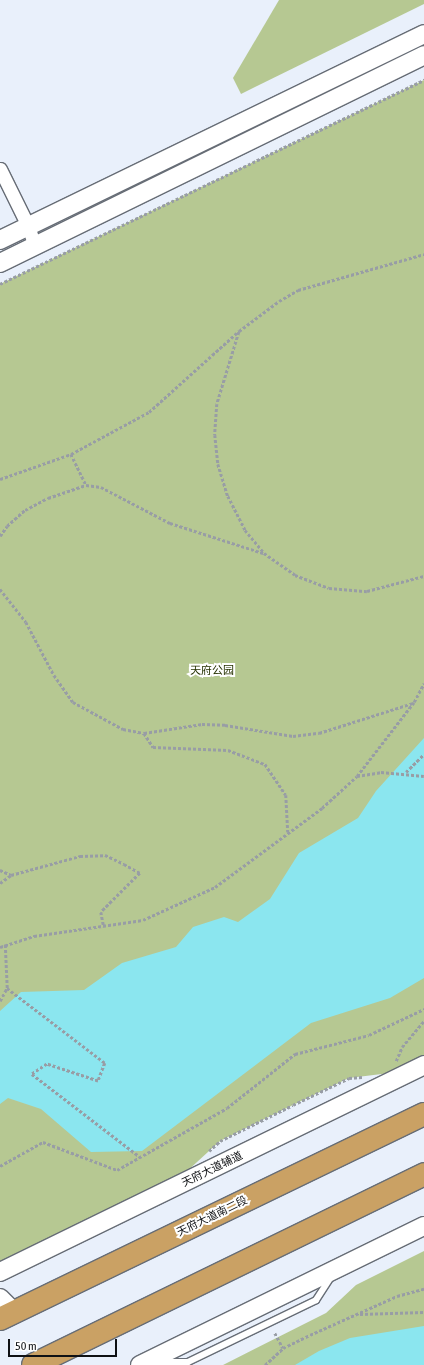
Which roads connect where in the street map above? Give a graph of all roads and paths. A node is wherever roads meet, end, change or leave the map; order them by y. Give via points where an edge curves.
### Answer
1 (424, 34) edge
2 (424, 55) edge
3 (424, 80) edge
4 (0, 169) edge
5 (28, 226) junction
6 (0, 240) edge
7 (35, 246) junction
8 (424, 254) edge
9 (0, 263) edge
10 (0, 284) edge
11 (239, 331) junction
12 (71, 454) junction
13 (0, 479) edge
14 (86, 485) junction
15 (0, 536) edge
16 (264, 553) junction
17 (424, 576) edge
18 (0, 589) edge
19 (424, 683) edge
20 (414, 702) junction
21 (144, 733) junction
22 (424, 754) edge
23 (405, 772) junction
24 (357, 776) junction
25 (424, 776) edge
26 (288, 832) junction
27 (0, 870) edge
28 (11, 876) junction
29 (0, 883) edge
30 (104, 927) junction
31 (5, 944) junction
32 (0, 947) edge
33 (7, 988) junction
34 (0, 1001) edge
35 (424, 1009) edge
36 (424, 1021) edge
37 (424, 1065) edge
38 (393, 1067) dead end
39 (424, 1114) edge
40 (140, 1157) junction
41 (0, 1166) edge
42 (424, 1174) edge
43 (424, 1226) edge
44 (0, 1272) edge
45 (424, 1289) edge
46 (5, 1310) edge
47 (424, 1312) edge
48 (357, 1314) junction
49 (275, 1333) dead end
50 (283, 1348) junction
51 (36, 1364) edge
52 (142, 1364) edge
53 (266, 1365) edge

1 - 5 street
2 - 7 street
3 - 10 path
4 - 5 street
5 - 6 street
5 - 7 street
7 - 9 street
8 - 11 path via 298,290
11 - 12 path via 150,412
11 - 16 path via 217,404 215,435 218,464 228,496 245,530
12 - 13 path
12 - 14 path
14 - 15 path via 48,498 25,510 6,526
14 - 16 path via 102,486 170,523
16 - 17 path via 295,575 329,588 367,591
18 - 21 path via 26,622 54,675 73,702 123,728
19 - 20 path
20 - 21 path via 319,733 293,736 225,725 202,724
20 - 24 path
21 - 26 path via 153,747 228,750 265,764 286,795
22 - 23 path
23 - 24 path
23 - 25 path
24 - 26 path via 322,808
26 - 30 path via 214,887 143,920
27 - 28 path
28 - 29 path
28 - 30 path via 80,856 105,855 140,873 101,912
30 - 31 path via 34,936
31 - 32 path
31 - 33 path
33 - 34 path
33 - 40 path via 105,1063 98,1081 47,1064 32,1074
35 - 40 path via 369,1035 295,1054 227,1108 162,1142
36 - 38 path via 402,1047
37 - 44 street, 天府大道辅道
39 - 46 highway, 天府大道南二段
40 - 41 path via 117,1170 43,1142
42 - 51 highway
43 - 52 street
45 - 48 path via 397,1296
47 - 48 path
48 - 50 path
49 - 50 path
50 - 53 path

